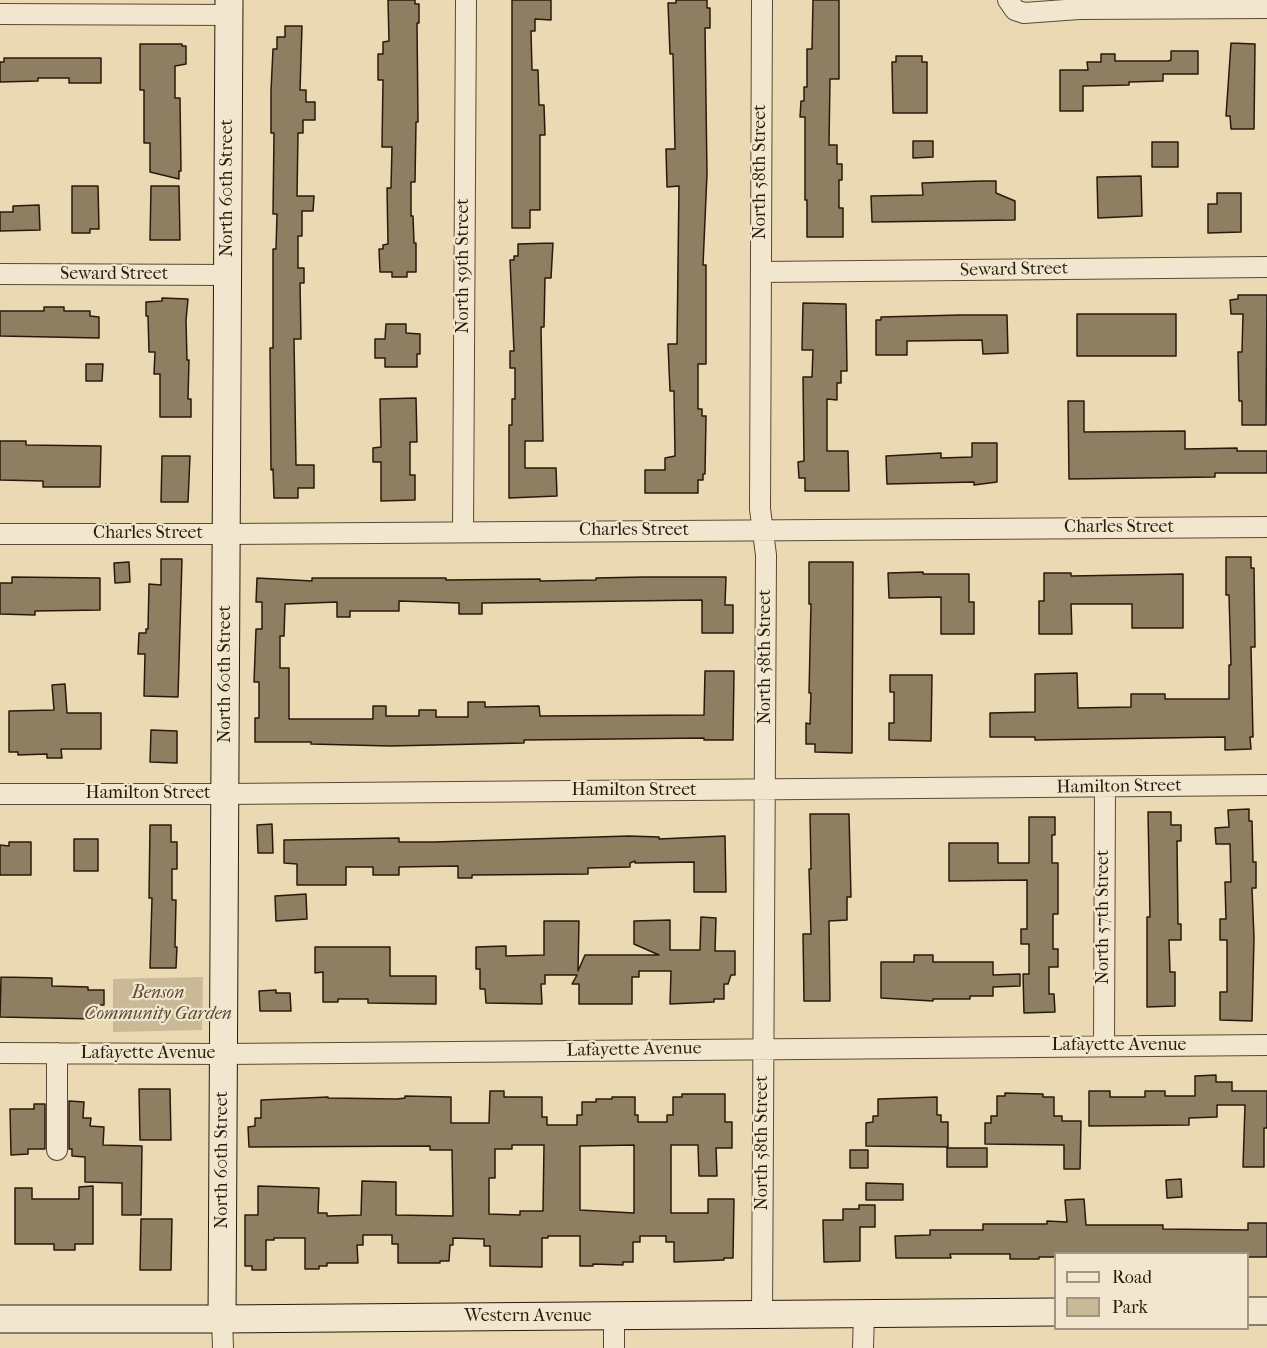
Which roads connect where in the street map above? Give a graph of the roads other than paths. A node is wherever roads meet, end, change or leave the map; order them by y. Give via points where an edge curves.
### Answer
1 (466, 0) edge
2 (762, 0) edge
3 (1012, 5) edge
4 (229, 8) edge
5 (1267, 8) edge
6 (0, 14) edge
7 (1267, 267) edge
8 (761, 272) junction
9 (0, 274) edge
10 (228, 275) junction
11 (1267, 527) edge
12 (763, 530) junction
13 (463, 532) junction
14 (0, 534) edge
15 (227, 534) junction
16 (1267, 785) edge
17 (1105, 787) junction
18 (765, 790) junction
19 (0, 794) edge
20 (225, 794) junction
21 (1267, 1045) edge
22 (1104, 1046) junction
23 (764, 1049) junction
24 (0, 1053) edge
25 (57, 1053) junction
26 (224, 1054) junction
27 (57, 1150) dead end
28 (1249, 1311) edge
29 (1267, 1311) edge
30 (1054, 1312) edge
31 (864, 1314) junction
32 (762, 1315) junction
33 (614, 1316) junction
34 (0, 1319) edge
35 (222, 1319) junction
36 (223, 1348) edge
37 (614, 1348) edge
38 (863, 1348) edge

1 - 13 street, North 59th Street
2 - 8 street, North 58th Street
3 - 5 street via 1024,13
4 - 6 street
4 - 10 street, North 60th Street
7 - 8 street, Seward Street
8 - 12 street, North 58th Street
9 - 10 street, Seward Street
10 - 15 street, North 60th Street
11 - 12 street, Charles Street
12 - 13 street, Charles Street
12 - 18 street, North 58th Street
13 - 15 street, Charles Street
14 - 15 street, Charles Street
15 - 20 street, North 60th Street
16 - 17 street, Hamilton Street
17 - 18 street, Hamilton Street
17 - 22 street, North 57th Street
18 - 20 street, Hamilton Street
18 - 23 street, North 58th Street
19 - 20 street, Hamilton Street
20 - 26 street, North 60th Street
21 - 22 street, Lafayette Avenue
22 - 23 street, Lafayette Avenue
23 - 26 street, Lafayette Avenue
23 - 32 street, North 58th Street
24 - 25 street, Lafayette Avenue
25 - 26 street, Lafayette Avenue
25 - 27 street
26 - 35 street, North 60th Street
28 - 29 street
30 - 31 street, Western Avenue
31 - 32 street, Western Avenue
31 - 38 street
32 - 33 street, Western Avenue
33 - 35 street, Western Avenue
33 - 37 street
34 - 35 street, Western Avenue
35 - 36 street, North 60th Street

